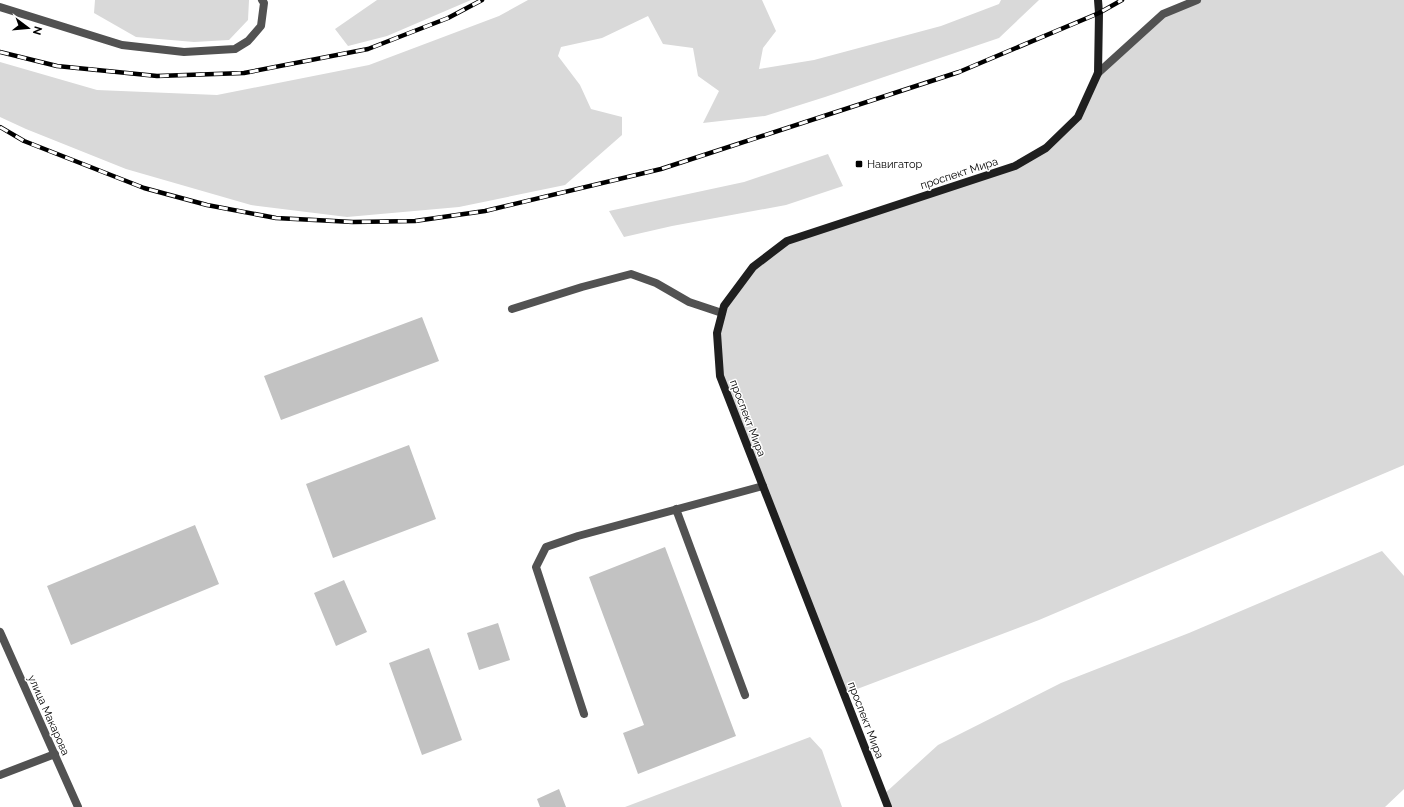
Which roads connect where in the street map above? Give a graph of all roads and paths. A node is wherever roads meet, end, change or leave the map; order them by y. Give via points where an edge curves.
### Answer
1 (262, 0) edge
2 (1098, 0) edge
3 (1197, 0) edge
4 (0, 7) edge
5 (1098, 73) junction
6 (512, 309) dead end
7 (722, 313) junction
8 (763, 486) junction
9 (676, 509) junction
10 (0, 632) edge
11 (745, 694) dead end
12 (584, 714) dead end
13 (55, 754) junction
14 (0, 775) edge
15 (78, 807) edge
16 (888, 807) edge

1 - 4 street via 264,3 261,26 248,41 235,49 184,52 122,46
2 - 5 main road, проспект Мира
3 - 5 street via 1163,14
5 - 7 main road, проспект Мира via 1078,117 1046,148 1015,166 787,241 753,267 724,306
6 - 7 street via 631,274 656,283 690,302
7 - 8 main road, проспект Мира via 717,333 720,376
8 - 9 street
8 - 16 main road, проспект Мира
9 - 11 street
9 - 12 street via 546,547 536,566
10 - 13 street, улица Макарова
13 - 14 street
13 - 15 street, улица Макарова

